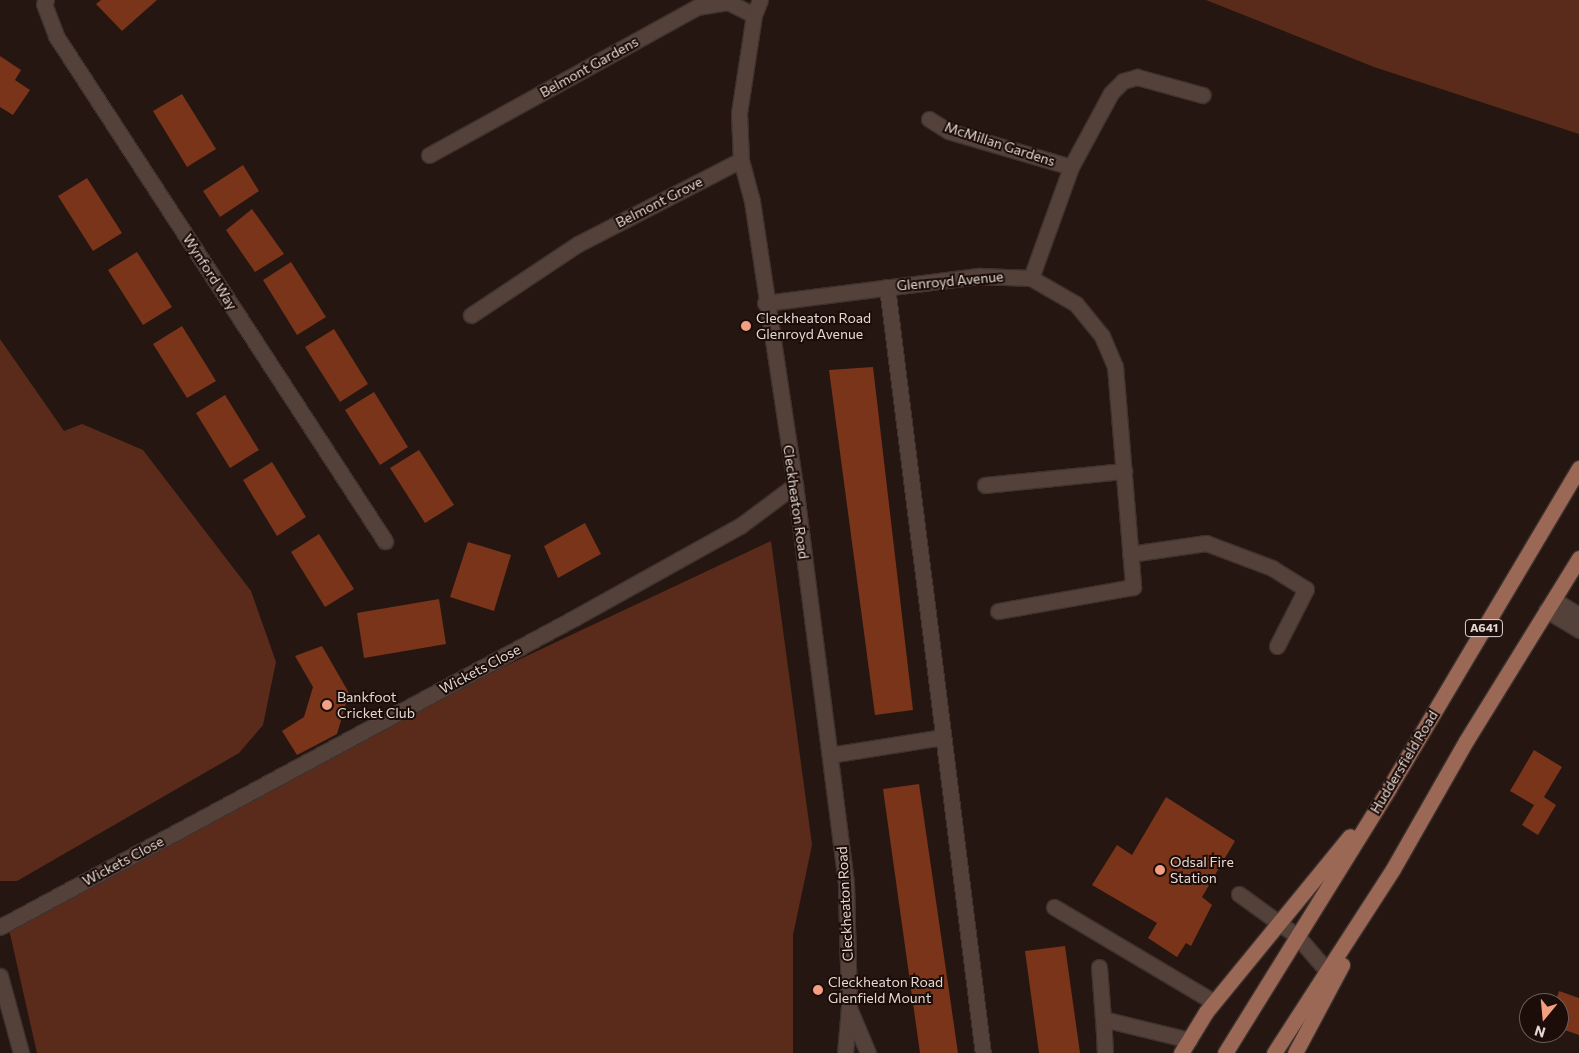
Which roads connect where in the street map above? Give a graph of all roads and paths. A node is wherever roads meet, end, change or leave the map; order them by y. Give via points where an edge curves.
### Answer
1 (46, 0) edge
2 (760, 0) edge
3 (754, 16) junction
4 (1203, 95) dead end
5 (929, 119) dead end
6 (429, 155) dead end
7 (741, 160) junction
8 (1071, 167) junction
9 (1030, 278) junction
10 (887, 287) junction
11 (766, 303) junction
12 (471, 315) dead end
13 (1579, 468) edge
14 (1124, 471) junction
15 (795, 485) junction
16 (985, 485) dead end
17 (385, 541) dead end
18 (1130, 554) junction
19 (1579, 558) edge
20 (1550, 605) junction
21 (998, 611) dead end
22 (1579, 614) edge
23 (1579, 630) edge
24 (1277, 646) dead end
25 (943, 737) junction
26 (830, 755) junction
27 (1389, 788) junction
28 (1238, 894) dead end
29 (1054, 907) dead end
30 (1279, 922) junction
31 (0, 927) edge
32 (1297, 936) junction
33 (1100, 967) dead end
34 (1331, 974) junction
35 (0, 976) edge
36 (1214, 1002) junction
37 (849, 1008) junction
38 (1103, 1019) junction
39 (1189, 1040) junction
40 (22, 1053) edge
41 (845, 1053) edge
42 (868, 1053) edge
43 (983, 1053) edge
44 (1105, 1053) edge
45 (1181, 1053) edge
46 (1225, 1053) edge
47 (1274, 1053) edge
48 (1295, 1053) edge

1 - 17 street, Wynford Way via 44,4 56,36
2 - 3 street, Cleckheaton Road
3 - 6 street, Belmont Gardens via 728,2 697,7
3 - 7 street, Cleckheaton Road via 739,113
4 - 8 street, McMillan Gardens via 1137,77 1123,82 1111,93
5 - 8 street, McMillan Gardens via 948,131
7 - 11 street, Cleckheaton Road via 752,200
7 - 12 street, Belmont Grove via 578,244
8 - 9 street, McMillan Gardens
9 - 10 street, Glenroyd Avenue via 980,276
9 - 14 street, Glenroyd Avenue via 1076,304 1102,336 1115,366
10 - 11 street, Glenroyd Avenue
10 - 25 street
11 - 15 street, Cleckheaton Road
13 - 27 main road, Huddersfield Road / A641
14 - 16 street
14 - 18 street, Glenroyd Avenue
15 - 26 street, Cleckheaton Road
15 - 31 street, Wickets Close via 740,526
18 - 21 street, Glenroyd Avenue via 1133,587
18 - 24 street via 1206,543 1272,568 1306,589
19 - 20 main road
20 - 22 street
20 - 23 street
20 - 34 main road via 1466,741
25 - 26 street
25 - 43 street
26 - 37 street, Cleckheaton Road via 846,883
27 - 30 main road
27 - 32 main road, Huddersfield Road / A641
28 - 30 street
29 - 36 street
30 - 32 street
30 - 36 main road
32 - 34 street
32 - 46 main road, Huddersfield Road / A641
33 - 38 street
34 - 47 main road
34 - 48 main road
35 - 40 street
36 - 39 main road
37 - 41 street, Cleckheaton Road
37 - 42 street, Cleckheaton Road
38 - 39 street
38 - 44 street
39 - 45 main road

